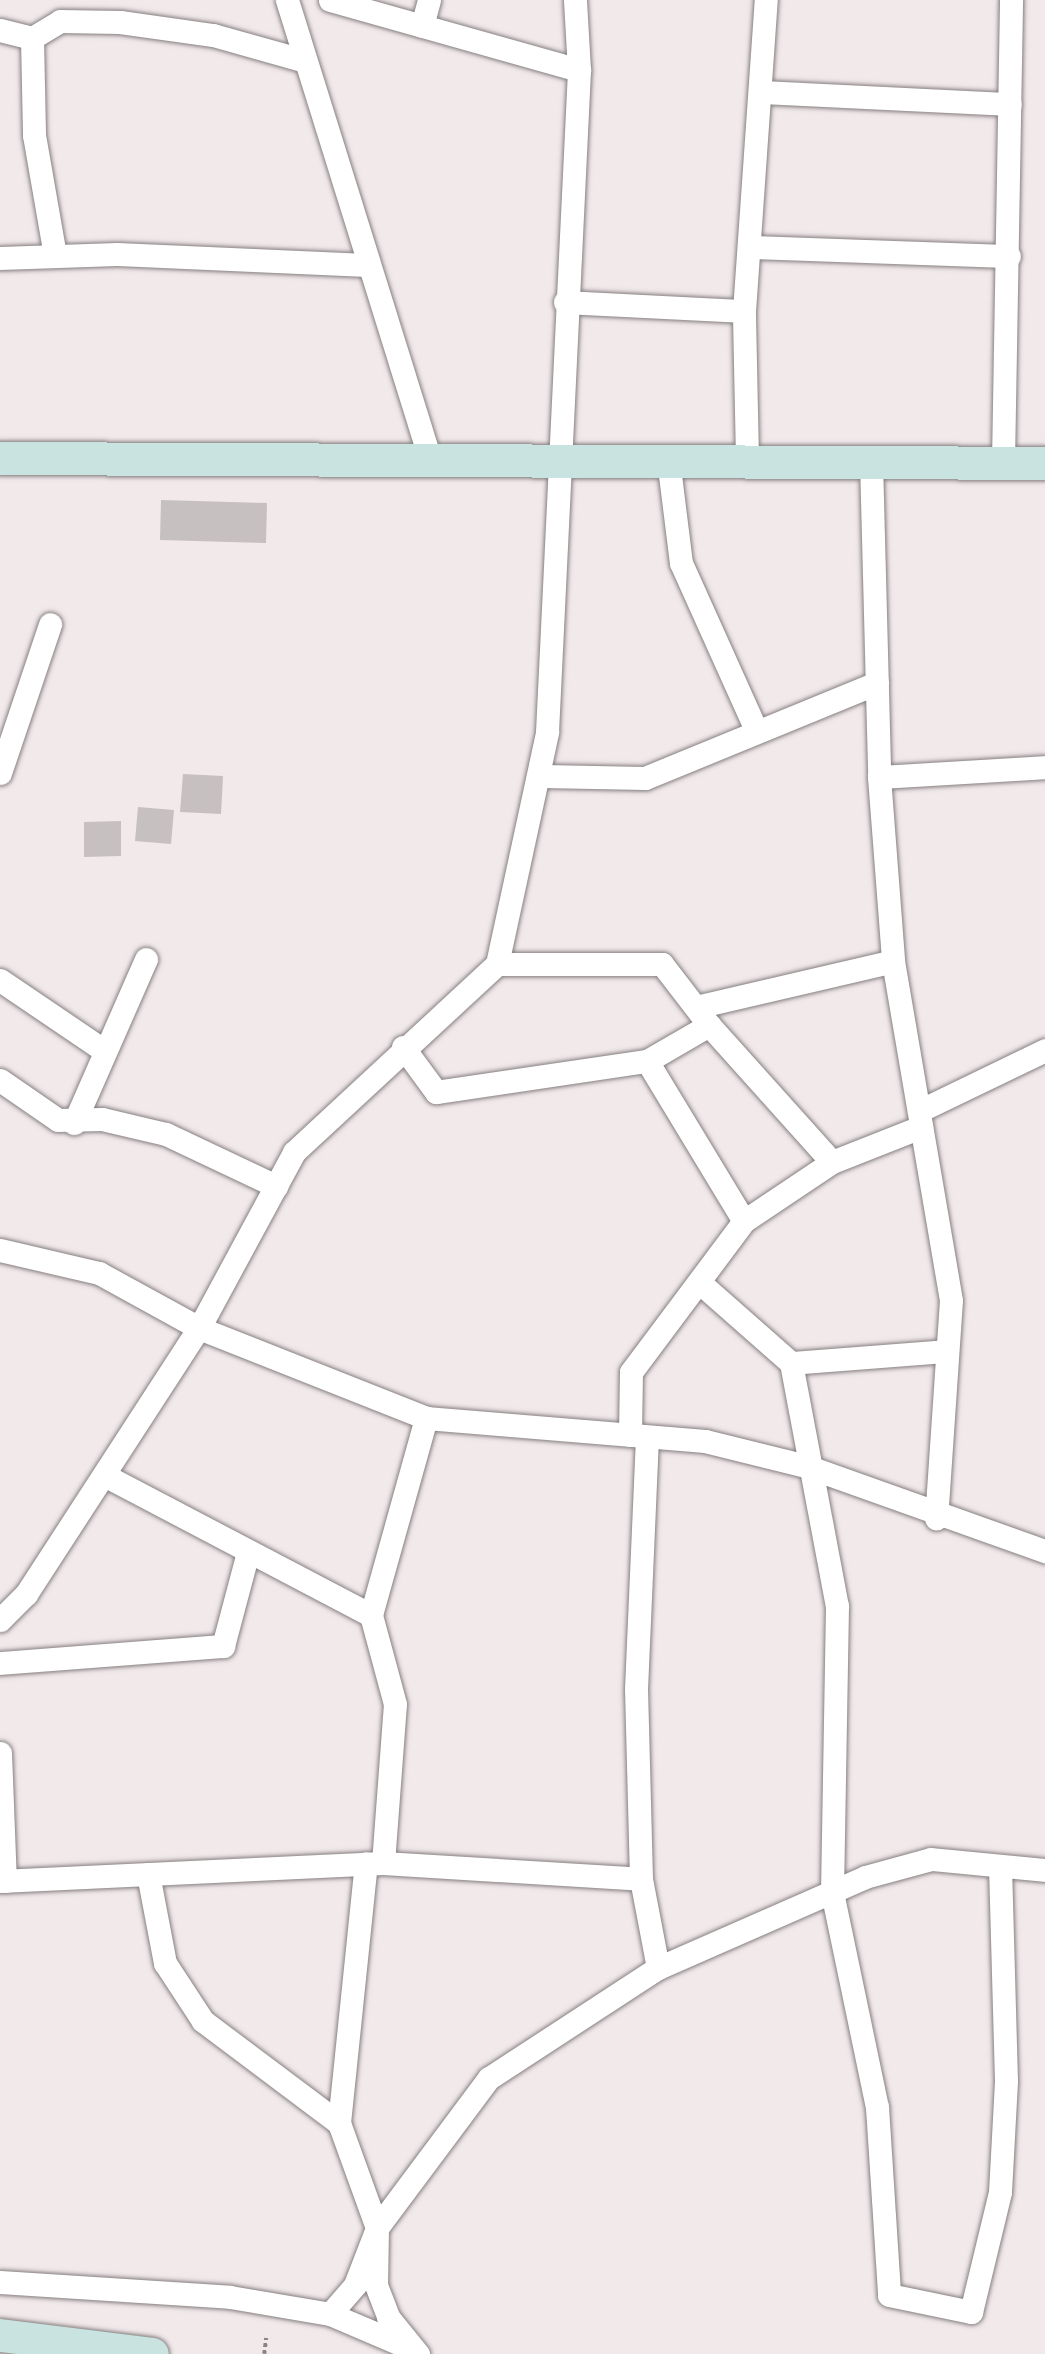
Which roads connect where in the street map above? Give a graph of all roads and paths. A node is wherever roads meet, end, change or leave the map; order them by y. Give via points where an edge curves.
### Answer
1 (287, 0) edge
2 (330, 0) edge
3 (429, 0) edge
4 (575, 0) edge
5 (765, 0) edge
6 (1011, 0) edge
7 (422, 26) junction
8 (0, 30) edge
9 (32, 38) junction
10 (302, 60) junction
11 (579, 70) junction
12 (764, 92) junction
13 (1010, 104) junction
14 (750, 247) junction
15 (55, 255) junction
16 (1009, 256) junction
17 (0, 258) edge
18 (367, 265) junction
19 (565, 302) junction
20 (744, 311) junction
21 (429, 457) junction
22 (0, 458) edge
23 (556, 458) junction
24 (668, 459) junction
25 (747, 459) junction
26 (872, 461) junction
27 (1003, 462) junction
28 (1045, 463) edge
29 (50, 624) dead end
30 (877, 683) junction
31 (757, 732) junction
32 (1045, 767) edge
33 (0, 773) edge
34 (542, 776) junction
35 (879, 777) junction
36 (146, 959) dead end
37 (893, 961) junction
38 (497, 964) junction
39 (0, 980) edge
40 (703, 1016) junction
41 (403, 1047) junction
42 (1045, 1049) edge
43 (105, 1051) junction
44 (648, 1061) junction
45 (0, 1080) edge
46 (920, 1119) junction
47 (74, 1123) junction
48 (832, 1162) junction
49 (276, 1186) junction
50 (744, 1221) junction
51 (0, 1250) edge
52 (699, 1282) junction
53 (199, 1328) junction
54 (947, 1351) junction
55 (791, 1363) junction
56 (426, 1418) junction
57 (638, 1436) junction
58 (806, 1466) junction
59 (104, 1475) junction
60 (936, 1517) junction
61 (1045, 1551) edge
62 (248, 1552) junction
63 (371, 1615) junction
64 (0, 1620) edge
65 (0, 1663) edge
66 (0, 1753) edge
67 (375, 1863) junction
68 (1000, 1866) junction
69 (1045, 1870) edge
70 (148, 1874) junction
71 (640, 1879) junction
72 (3, 1881) edge
73 (832, 1892) junction
74 (658, 1968) junction
75 (340, 2123) junction
76 (377, 2228) junction
77 (0, 2282) edge
78 (330, 2314) junction
79 (0, 2335) edge
80 (266, 2338) dead end
81 (415, 2352) edge
82 (152, 2354) edge
83 (264, 2354) edge

1 - 10 street
2 - 7 street
3 - 7 street
4 - 11 street
5 - 12 street
6 - 13 street
7 - 11 street
8 - 9 street
9 - 10 street via 60,21 120,22 213,35
9 - 15 street via 34,135
10 - 18 street
11 - 19 street
12 - 13 street
12 - 14 street
13 - 16 street
14 - 16 street
14 - 20 street
15 - 17 street
15 - 18 street
16 - 27 street
18 - 21 street
19 - 20 street
19 - 23 street
20 - 25 street
21 - 22 main road
21 - 23 main road
23 - 24 main road
23 - 34 street via 554,613
24 - 25 main road
24 - 31 street via 681,563
25 - 26 main road
26 - 27 main road
26 - 30 street
27 - 28 main road
29 - 33 street
30 - 31 street
30 - 35 street
31 - 34 street via 645,778
32 - 35 street
34 - 38 street
35 - 37 street
36 - 43 street
37 - 40 street
37 - 46 street
38 - 40 street via 662,964
38 - 41 street
39 - 43 street
40 - 44 street
40 - 48 street
41 - 44 street via 436,1092
41 - 49 street via 294,1152
42 - 46 street
43 - 47 street
44 - 50 street
45 - 47 street via 34,1106
46 - 48 street
46 - 54 street via 951,1300
47 - 49 street via 102,1119 166,1134
48 - 50 street
49 - 53 street
50 - 52 street
51 - 53 street via 99,1273
52 - 55 street
52 - 57 street via 631,1372
53 - 56 street
53 - 59 street
54 - 55 street
54 - 60 street
55 - 58 street
56 - 57 street
56 - 63 street
57 - 58 street via 705,1441
57 - 71 street
58 - 60 street
58 - 73 street via 836,1606
59 - 62 street
59 - 64 street via 26,1594
60 - 61 street
62 - 63 street
62 - 65 street via 223,1646
63 - 67 street via 395,1704
66 - 72 street
67 - 70 street
67 - 71 street
67 - 75 street
68 - 69 street
68 - 73 street via 931,1859
68 - 73 street via 1006,2081 1000,2192 971,2312 889,2295 877,2107
70 - 72 street
70 - 75 street via 165,1963 203,2021
71 - 74 street
73 - 74 street
74 - 76 street via 489,2078
75 - 76 street
76 - 78 street via 355,2285
76 - 81 street via 376,2285
77 - 78 street via 230,2297
78 - 81 street
79 - 82 main road
80 - 83 path

